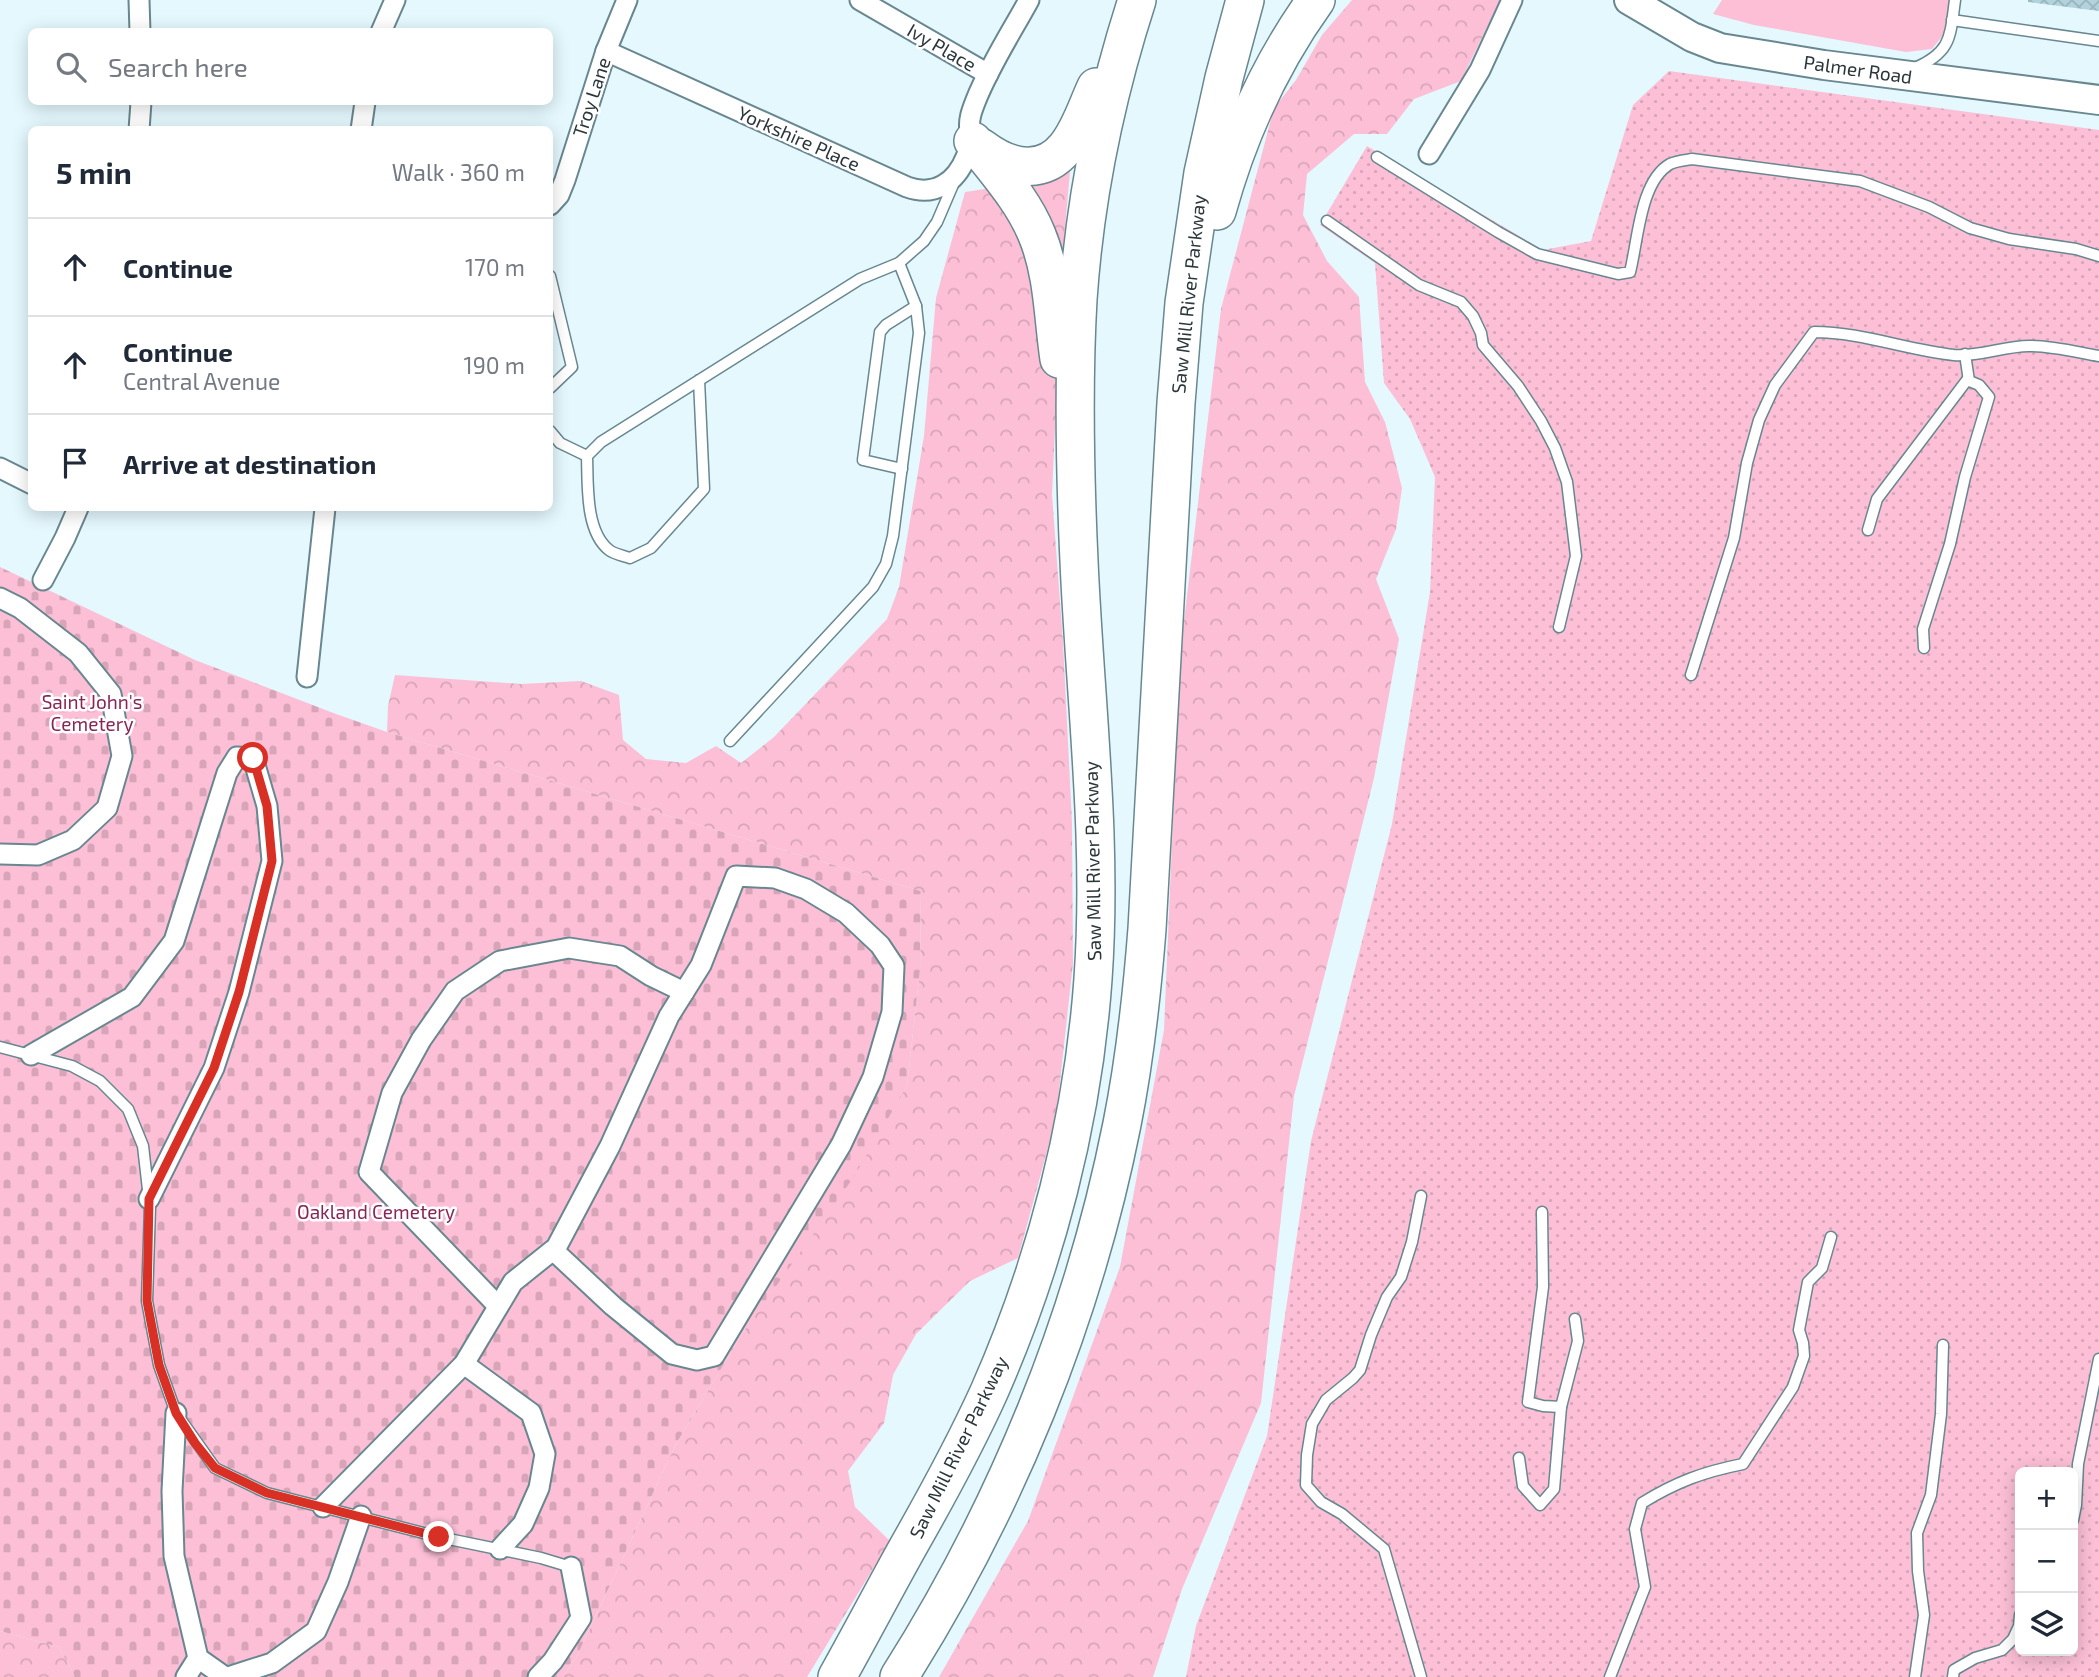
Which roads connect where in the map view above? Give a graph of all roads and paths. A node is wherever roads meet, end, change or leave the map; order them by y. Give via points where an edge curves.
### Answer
1 (139, 0) edge
2 (395, 0) edge
3 (627, 0) edge
4 (860, 0) edge
5 (1029, 0) edge
6 (1136, 0) edge
7 (1245, 0) edge
8 (1316, 0) edge
9 (1512, 0) edge
10 (1629, 0) edge
11 (1955, 0) edge
12 (1952, 20) junction
13 (140, 28) edge
14 (383, 28) edge
15 (2099, 41) edge
16 (606, 51) junction
17 (988, 74) junction
18 (1898, 75) junction
19 (2099, 100) edge
20 (141, 105) edge
21 (365, 105) edge
22 (139, 126) edge
23 (362, 126) edge
24 (1429, 154) dead end
25 (965, 157) junction
26 (1377, 157) dead end
27 (554, 200) edge
28 (1327, 222) dead end
29 (2099, 256) edge
30 (899, 263) junction
31 (553, 288) edge
32 (916, 306) junction
33 (1181, 337) junction
34 (1965, 354) junction
35 (2099, 356) edge
36 (699, 380) junction
37 (1969, 381) junction
38 (553, 385) edge
39 (553, 435) edge
40 (587, 456) junction
41 (0, 468) edge
42 (902, 469) junction
43 (28, 482) edge
44 (1077, 496) junction
45 (77, 511) edge
46 (325, 511) edge
47 (1868, 530) dead end
48 (43, 580) dead end
49 (0, 598) edge
50 (1559, 627) dead end
51 (1924, 648) dead end
52 (1691, 676) dead end
53 (307, 677) dead end
54 (730, 741) dead end
55 (0, 854) edge
56 (684, 992) junction
57 (0, 1047) edge
58 (31, 1055) junction
59 (1420, 1196) dead end
60 (149, 1199) junction
61 (1542, 1212) dead end
62 (1831, 1237) dead end
63 (553, 1250) junction
64 (498, 1306) junction
65 (1575, 1319) dead end
66 (1943, 1345) dead end
67 (2099, 1359) edge
68 (464, 1364) junction
69 (1561, 1407) junction
70 (176, 1413) junction
71 (1519, 1458) dead end
72 (2078, 1467) edge
73 (323, 1507) junction
74 (360, 1516) junction
75 (500, 1549) junction
76 (571, 1567) joint
77 (2015, 1635) edge
78 (198, 1658) junction
79 (186, 1677) edge
80 (226, 1677) edge
81 (538, 1677) edge
82 (837, 1677) edge
83 (899, 1677) edge
84 (1420, 1677) edge
85 (1610, 1677) edge
86 (1915, 1677) edge
87 (1953, 1677) edge

1 - 13 street
2 - 14 street
3 - 16 street, Troy Lane
4 - 17 street, Ivy Place
5 - 17 street
6 - 25 highway via 1077,129 1056,157 1039,165 1019,166 995,157
6 - 44 highway, Saw Mill River Parkway via 1095,165 1079,284
7 - 33 highway, Saw Mill River Parkway via 1203,173
8 - 33 highway via 1283,50 1243,131
9 - 24 street via 1480,70
10 - 18 street, Palmer Road via 1720,48
11 - 12 lane
12 - 15 lane
12 - 18 lane via 1947,44 1933,60
16 - 25 street, Yorkshire Place via 915,190 942,187
16 - 27 street, Troy Lane
17 - 25 street via 970,116
18 - 19 street, Palmer Road
20 - 22 street
21 - 23 street
25 - 30 lane via 937,222
25 - 44 highway via 1018,200 1042,249
26 - 29 lane via 1538,254 1618,274 1630,272 1645,198 1654,179 1670,164 1692,159 1860,181 1970,228
28 - 50 lane via 1419,285 1461,302 1482,333 1483,345 1541,421 1567,482 1576,556
30 - 32 lane
30 - 36 lane via 860,279
31 - 38 lane via 572,367
32 - 42 lane via 919,333
32 - 42 lane via 880,332 863,460
33 - 83 highway, Saw Mill River Parkway via 1147,929 1123,1122 1073,1311 1027,1433 971,1550
34 - 35 lane via 2027,346
34 - 37 lane
34 - 52 lane via 1814,332 1775,386 1759,420 1746,463 1734,538
36 - 40 lane via 601,442
36 - 40 lane via 704,489 651,548 630,558 609,551 593,528
37 - 47 lane via 1877,499
37 - 51 lane via 1989,397 1923,629
39 - 40 lane
41 - 43 street
42 - 54 lane via 890,550 873,587
44 - 82 highway, Saw Mill River Parkway via 1096,915 1093,981 1075,1112 1044,1241 988,1395
45 - 48 street
46 - 53 street
49 - 55 street via 78,653 111,694 122,756 107,808 73,840 38,855
56 - 63 street via 610,1146
56 - 63 street via 701,965 736,876 775,878 806,889 846,913 880,945 894,966 892,1012 873,1077 846,1134 714,1356 696,1360 672,1354
56 - 64 street via 620,956 569,948 500,961 455,991 421,1040 392,1093 369,1172
57 - 58 lane
58 - 60 lane via 72,1066 100,1081 128,1109 143,1146
58 - 60 street via 132,997 141,986 174,941 227,773 237,757 253,758 267,806 272,861 239,992 214,1068
59 - 84 lane via 1401,1278 1387,1297 1360,1370 1326,1400 1312,1424 1306,1485 1321,1502 1384,1549
60 - 70 lane via 147,1301 159,1365
61 - 69 lane via 1543,1287 1528,1402
62 - 85 lane via 1822,1268 1808,1282 1800,1329 1804,1356 1793,1387 1754,1449 1743,1464 1667,1487 1642,1503 1634,1529 1645,1587
63 - 64 street via 513,1282
64 - 68 street
65 - 69 lane via 1578,1341
66 - 86 lane via 1941,1414 1931,1495 1917,1533 1924,1615
67 - 72 lane
68 - 73 street
68 - 75 street via 531,1413 545,1454 539,1489 523,1524
69 - 71 lane via 1554,1489 1540,1505 1524,1486
70 - 73 lane via 215,1468 267,1493
70 - 78 street via 174,1556
73 - 74 lane
74 - 75 lane
74 - 80 street via 316,1631 272,1662
75 - 76 lane
76 - 81 street via 581,1618
77 - 87 lane via 2002,1650 1975,1658 1954,1670
78 - 79 street
78 - 80 street

